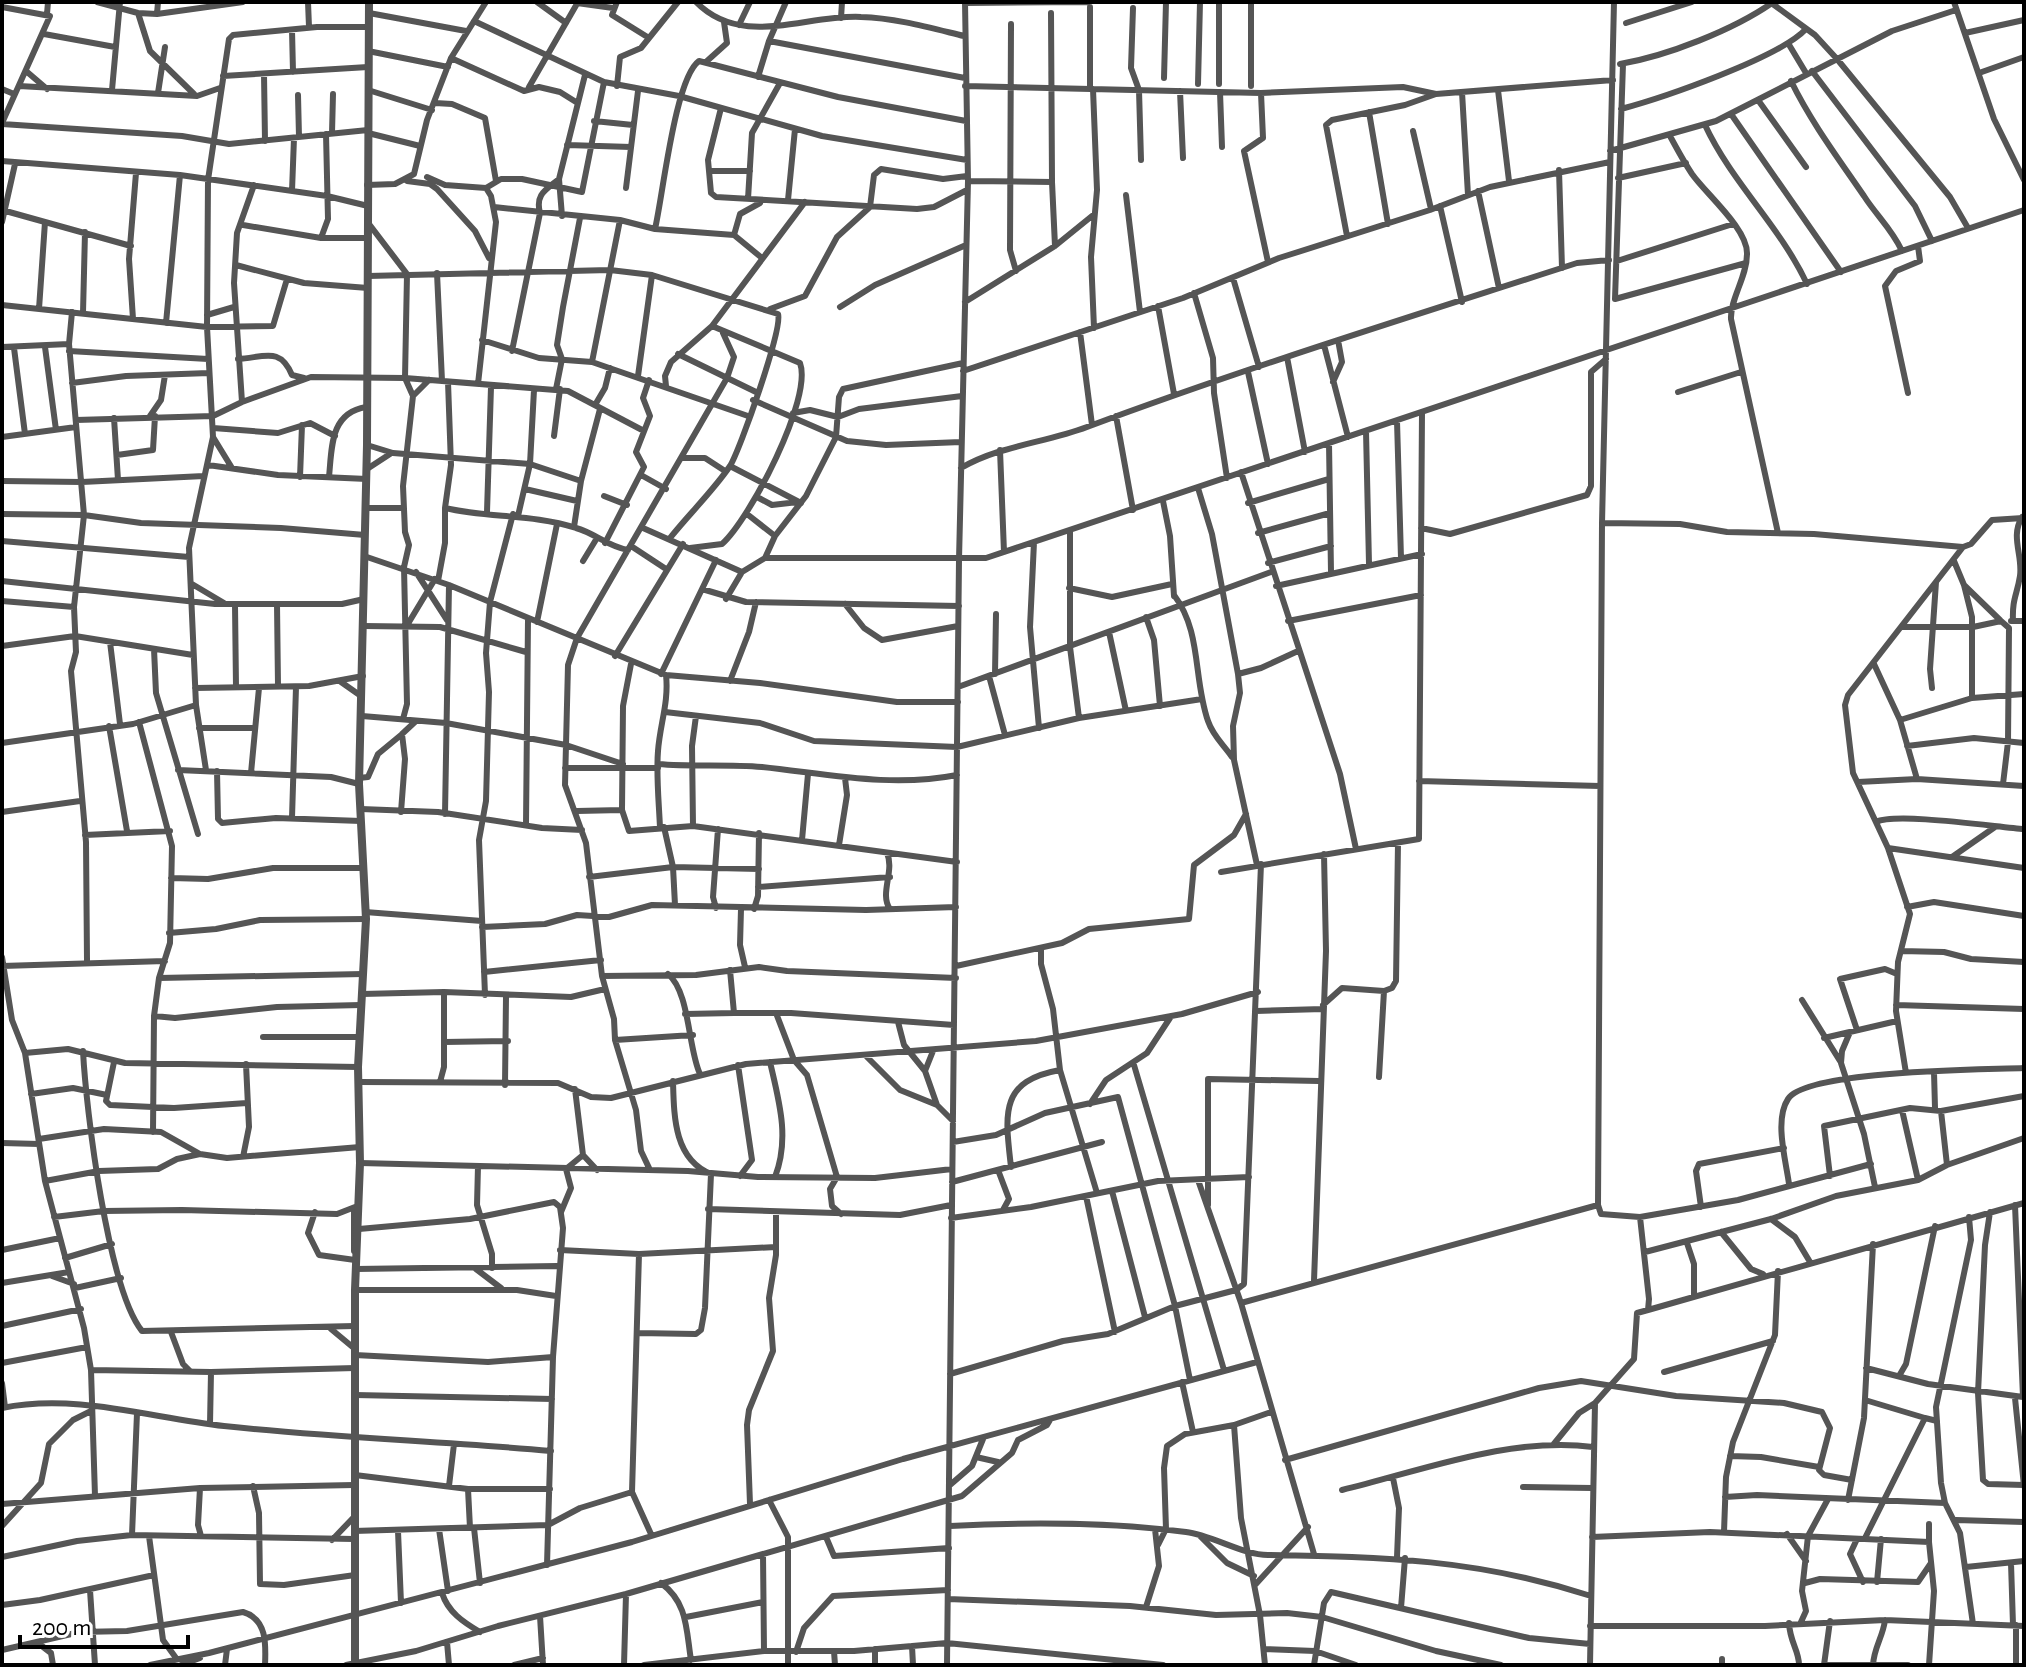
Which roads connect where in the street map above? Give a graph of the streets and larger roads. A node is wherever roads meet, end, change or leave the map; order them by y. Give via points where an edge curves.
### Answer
1 (48, 2) edge
2 (97, 2) edge
3 (158, 2) edge
4 (243, 2) edge
5 (308, 2) edge
6 (369, 2) edge
7 (486, 2) edge
8 (537, 2) edge
9 (678, 2) edge
10 (750, 2) edge
11 (786, 2) edge
12 (842, 2) edge
13 (1166, 2) edge
14 (1200, 2) edge
15 (1219, 2) edge
16 (1251, 2) edge
17 (1614, 2) edge
18 (1692, 2) edge
19 (228, 3) edge
20 (577, 3) edge
21 (965, 3) edge
22 (1771, 3) edge
23 (700, 4) edge
24 (120, 5) edge
25 (615, 5) edge
26 (1089, 5) edge
27 (1955, 6) edge
28 (2, 7) edge
29 (1133, 8) dead end
30 (138, 13) junction
31 (369, 13) junction
32 (1051, 13) dead end
33 (47, 14) junction
34 (154, 14) junction
35 (841, 18) junction
36 (2024, 20) edge
37 (474, 21) junction
38 (724, 22) junction
39 (566, 23) junction
40 (1626, 23) dead end
41 (1011, 24) dead end
42 (739, 25) junction
43 (777, 25) junction
44 (142, 26) junction
45 (309, 27) junction
46 (368, 27) junction
47 (1806, 29) junction
48 (292, 30) junction
49 (466, 31) junction
50 (1965, 33) junction
51 (44, 34) junction
52 (964, 36) junction
53 (649, 38) junction
54 (769, 41) junction
55 (1788, 43) junction
56 (115, 47) junction
57 (165, 47) dead end
58 (368, 51) junction
59 (547, 56) junction
60 (2024, 57) edge
61 (451, 58) junction
62 (1837, 59) junction
63 (707, 61) junction
64 (163, 63) junction
65 (1623, 64) junction
66 (1613, 65) junction
67 (368, 67) junction
68 (448, 67) junction
69 (26, 71) junction
70 (293, 72) junction
71 (1809, 72) junction
72 (1979, 73) junction
73 (264, 74) junction
74 (585, 75) junction
75 (223, 76) junction
76 (758, 77) junction
77 (1164, 78) dead end
78 (1613, 80) junction
79 (1791, 81) junction
80 (604, 82) junction
81 (965, 82) junction
82 (780, 83) junction
83 (1198, 84) dead end
84 (19, 86) junction
85 (617, 86) junction
86 (1251, 86) dead end
87 (529, 87) junction
88 (220, 88) junction
89 (1011, 88) junction
90 (1219, 88) junction
91 (2, 89) edge
92 (47, 89) junction
93 (1092, 89) junction
94 (112, 90) junction
95 (368, 90) junction
96 (1053, 90) junction
97 (1139, 90) junction
98 (1498, 90) junction
99 (638, 91) junction
100 (1180, 91) junction
101 (1462, 92) junction
102 (158, 93) junction
103 (1261, 93) junction
104 (14, 94) junction
105 (333, 94) dead end
106 (1436, 94) junction
107 (207, 95) junction
108 (298, 95) dead end
109 (197, 96) junction
110 (679, 96) junction
111 (1758, 100) junction
112 (576, 102) junction
113 (218, 103) junction
114 (433, 106) junction
115 (721, 108) junction
116 (1621, 109) junction
117 (1369, 112) junction
118 (1731, 114) junction
119 (761, 120) junction
120 (594, 121) junction
121 (966, 121) junction
122 (2, 124) edge
123 (633, 125) junction
124 (1705, 125) junction
125 (795, 129) junction
126 (1413, 131) dead end
127 (368, 132) junction
128 (329, 134) junction
129 (1670, 136) junction
130 (296, 138) junction
131 (212, 140) junction
132 (265, 141) junction
133 (567, 145) junction
134 (591, 145) junction
135 (420, 146) junction
136 (631, 147) junction
137 (1222, 147) dead end
138 (1620, 149) junction
139 (1610, 151) junction
140 (1183, 158) dead end
141 (967, 160) junction
142 (1141, 160) dead end
143 (2, 161) edge
144 (418, 162) junction
145 (1610, 162) junction
146 (1686, 163) junction
147 (15, 164) junction
148 (1806, 167) dead end
149 (1559, 170) junction
150 (709, 171) junction
151 (750, 171) junction
152 (136, 173) junction
153 (180, 175) junction
154 (968, 178) junction
155 (1618, 178) junction
156 (208, 180) junction
157 (428, 180) junction
158 (498, 180) junction
159 (2024, 180) edge
160 (407, 181) junction
161 (1010, 181) junction
162 (1509, 181) junction
163 (1052, 182) junction
164 (557, 183) junction
165 (254, 185) junction
166 (367, 185) junction
167 (486, 188) junction
168 (626, 188) dead end
169 (967, 190) junction
170 (292, 191) junction
171 (1478, 191) junction
172 (1126, 195) dead end
173 (1468, 195) junction
174 (327, 196) junction
175 (748, 199) junction
176 (788, 200) junction
177 (761, 202) junction
178 (805, 202) junction
179 (368, 206) junction
180 (1440, 206) junction
181 (494, 207) junction
182 (870, 207) junction
183 (1431, 209) junction
184 (2024, 210) edge
185 (3, 211) edge
186 (540, 213) junction
187 (562, 216) junction
188 (1092, 216) junction
189 (580, 218) junction
190 (620, 220) junction
191 (2, 222) edge
192 (45, 222) junction
193 (369, 224) junction
194 (1388, 224) junction
195 (1733, 224) junction
196 (243, 225) junction
197 (1968, 228) junction
198 (655, 229) junction
199 (85, 232) junction
200 (734, 235) junction
201 (1347, 236) junction
202 (321, 238) junction
203 (368, 238) junction
204 (1932, 241) junction
205 (966, 245) junction
206 (131, 246) junction
207 (1055, 246) junction
208 (1918, 246) junction
209 (1902, 251) junction
210 (489, 258) junction
211 (762, 258) junction
212 (1613, 260) junction
213 (1268, 262) junction
214 (1746, 263) junction
215 (236, 265) junction
216 (569, 268) junction
217 (1562, 268) junction
218 (529, 270) junction
219 (610, 270) junction
220 (488, 271) junction
221 (1016, 271) junction
222 (1841, 272) junction
223 (437, 273) junction
224 (407, 274) junction
225 (652, 275) junction
226 (368, 276) junction
227 (1233, 278) junction
228 (287, 279) junction
229 (1807, 284) junction
230 (368, 288) junction
231 (1499, 288) junction
232 (1194, 293) junction
233 (730, 298) junction
234 (1611, 300) junction
235 (965, 302) junction
236 (1462, 302) junction
237 (2, 305) edge
238 (1158, 306) junction
239 (234, 307) junction
240 (840, 307) dead end
241 (39, 309) junction
242 (767, 309) junction
243 (1731, 310) junction
244 (72, 312) junction
245 (1140, 312) junction
246 (83, 313) junction
247 (207, 315) junction
248 (133, 319) junction
249 (166, 323) junction
250 (712, 326) junction
251 (207, 327) junction
252 (235, 328) junction
253 (1094, 328) junction
254 (1080, 332) junction
255 (723, 333) junction
256 (482, 340) junction
257 (1338, 340) junction
258 (1324, 345) junction
259 (2, 347) edge
260 (45, 347) junction
261 (14, 348) junction
262 (69, 348) junction
263 (512, 351) junction
264 (772, 351) junction
265 (678, 354) junction
266 (1606, 355) junction
267 (1287, 357) junction
268 (208, 359) junction
269 (238, 359) junction
270 (562, 359) junction
271 (592, 362) junction
272 (963, 367) junction
273 (1259, 367) junction
274 (610, 368) junction
275 (1248, 372) junction
276 (1741, 372) junction
277 (209, 373) junction
278 (165, 375) junction
279 (365, 375) junction
280 (638, 376) junction
281 (665, 376) junction
282 (304, 378) junction
283 (405, 378) junction
284 (727, 378) junction
285 (429, 380) junction
286 (445, 381) junction
287 (652, 381) junction
288 (1215, 381) junction
289 (1333, 382) junction
290 (72, 383) junction
291 (478, 384) junction
292 (666, 386) junction
293 (491, 387) junction
294 (558, 389) junction
295 (534, 390) junction
296 (1678, 392) dead end
297 (1908, 393) dead end
298 (1174, 394) junction
299 (798, 395) junction
300 (413, 396) junction
301 (755, 396) junction
302 (962, 396) junction
303 (242, 402) junction
304 (713, 403) junction
305 (366, 407) junction
306 (598, 407) junction
307 (810, 410) junction
308 (1422, 412) junction
309 (792, 414) junction
310 (152, 416) junction
311 (213, 416) junction
312 (748, 416) junction
313 (1116, 416) junction
314 (838, 417) junction
315 (114, 418) junction
316 (1397, 421) junction
317 (76, 424) junction
318 (302, 425) junction
319 (1092, 425) junction
320 (213, 428) junction
321 (56, 430) junction
322 (644, 431) junction
323 (1366, 431) junction
324 (25, 434) junction
325 (335, 436) junction
326 (554, 436) dead end
327 (2, 437) edge
328 (213, 437) junction
329 (836, 437) junction
330 (1348, 437) junction
331 (961, 442) junction
332 (1329, 443) junction
333 (367, 445) junction
334 (1000, 450) junction
335 (961, 451) junction
336 (1305, 452) junction
337 (393, 453) junction
338 (405, 454) junction
339 (117, 455) junction
340 (450, 456) junction
341 (684, 458) junction
342 (978, 458) junction
343 (491, 460) junction
344 (530, 464) junction
345 (1268, 464) junction
346 (208, 465) junction
347 (232, 468) junction
348 (727, 468) junction
349 (961, 468) junction
350 (1241, 472) junction
351 (367, 474) junction
352 (641, 475) junction
353 (204, 476) junction
354 (300, 477) junction
355 (329, 477) junction
356 (1227, 478) junction
357 (3, 479) edge
358 (1329, 479) junction
359 (118, 480) junction
360 (581, 481) junction
361 (82, 482) junction
362 (765, 483) junction
363 (1198, 488) junction
364 (525, 489) junction
365 (666, 489) junction
366 (604, 496) dead end
367 (757, 497) junction
368 (577, 501) junction
369 (1163, 501) junction
370 (800, 502) junction
371 (1248, 503) junction
372 (627, 505) junction
373 (366, 508) junction
374 (403, 508) junction
375 (445, 508) junction
376 (1133, 510) junction
377 (487, 512) junction
378 (1330, 513) junction
379 (2, 514) edge
380 (747, 514) junction
381 (84, 515) junction
382 (515, 515) junction
383 (2023, 518) edge
384 (1602, 523) junction
385 (557, 524) junction
386 (192, 525) junction
387 (574, 527) junction
388 (643, 528) junction
389 (1421, 528) junction
390 (1070, 531) junction
391 (1258, 533) junction
392 (1778, 533) junction
393 (365, 535) junction
394 (775, 536) junction
395 (597, 538) junction
396 (672, 539) junction
397 (2, 541) edge
398 (1034, 542) junction
399 (605, 543) junction
400 (687, 546) junction
401 (1331, 546) junction
402 (80, 547) junction
403 (714, 547) junction
404 (1963, 547) junction
405 (629, 548) junction
406 (1004, 552) junction
407 (677, 553) junction
408 (1422, 554) junction
409 (364, 556) junction
410 (189, 557) junction
411 (765, 558) junction
412 (1401, 558) junction
413 (713, 559) junction
414 (959, 560) junction
415 (583, 561) dead end
416 (1954, 561) junction
417 (1268, 563) junction
418 (1369, 564) junction
419 (404, 567) junction
420 (666, 569) junction
421 (416, 572) junction
422 (742, 572) junction
423 (1271, 572) junction
424 (1331, 572) junction
425 (437, 580) junction
426 (2, 581) edge
427 (1936, 582) junction
428 (192, 584) junction
429 (1172, 584) junction
430 (449, 585) junction
431 (1964, 585) junction
432 (1276, 586) junction
433 (1069, 588) junction
434 (77, 589) junction
435 (702, 589) junction
436 (1220, 590) junction
437 (429, 592) junction
438 (1174, 595) junction
439 (1421, 595) junction
440 (365, 599) junction
441 (726, 599) junction
442 (193, 600) junction
443 (2, 601) edge
444 (490, 602) junction
445 (756, 602) junction
446 (231, 604) junction
447 (277, 604) junction
448 (959, 606) junction
449 (1182, 606) junction
450 (74, 607) junction
451 (850, 607) junction
452 (1171, 607) junction
453 (996, 614) dead end
454 (1146, 617) junction
455 (528, 619) junction
456 (447, 620) junction
457 (1288, 621) junction
458 (2001, 621) junction
459 (2013, 621) junction
460 (2024, 621) edge
461 (537, 622) junction
462 (364, 626) junction
463 (958, 626) junction
464 (406, 627) junction
465 (1903, 627) junction
466 (1973, 627) junction
467 (446, 628) junction
468 (1933, 628) junction
469 (1109, 632) junction
470 (75, 636) junction
471 (487, 638) junction
472 (577, 638) junction
473 (110, 642) junction
474 (2, 646) edge
475 (1070, 647) junction
476 (154, 649) junction
477 (1298, 651) junction
478 (526, 652) junction
479 (1054, 652) junction
480 (193, 655) junction
481 (615, 656) junction
482 (1032, 661) junction
483 (631, 664) junction
484 (1874, 664) junction
485 (1072, 665) junction
486 (1238, 674) junction
487 (664, 675) junction
488 (992, 675) junction
489 (363, 676) junction
490 (730, 681) junction
491 (341, 682) junction
492 (278, 686) junction
493 (236, 687) junction
494 (296, 687) junction
495 (958, 687) junction
496 (195, 688) junction
497 (259, 688) junction
498 (1932, 688) dead end
499 (2010, 694) junction
500 (2024, 694) edge
501 (363, 697) junction
502 (1972, 698) junction
503 (1202, 699) junction
504 (958, 702) junction
505 (196, 705) junction
506 (1160, 706) junction
507 (1126, 711) junction
508 (665, 712) junction
509 (162, 714) junction
510 (362, 716) junction
511 (696, 716) junction
512 (1079, 718) junction
513 (403, 719) junction
514 (1900, 720) junction
515 (416, 721) junction
516 (139, 722) junction
517 (446, 723) junction
518 (120, 724) junction
519 (109, 726) junction
520 (199, 728) junction
521 (254, 728) junction
522 (1039, 728) junction
523 (487, 730) junction
524 (79, 734) junction
525 (402, 734) junction
526 (1005, 735) junction
527 (527, 739) junction
528 (2008, 742) junction
529 (2, 743) edge
530 (2024, 743) edge
531 (566, 745) junction
532 (1907, 746) junction
533 (957, 747) junction
534 (565, 758) junction
535 (1234, 760) junction
536 (623, 766) junction
537 (658, 766) junction
538 (695, 767) junction
539 (565, 768) junction
540 (581, 768) junction
541 (178, 770) junction
542 (206, 770) junction
543 (217, 771) junction
544 (251, 773) junction
545 (808, 774) junction
546 (295, 775) junction
547 (957, 775) junction
548 (845, 778) junction
549 (1917, 779) junction
550 (359, 781) junction
551 (1419, 781) junction
552 (1858, 782) junction
553 (2003, 784) junction
554 (1600, 786) junction
555 (2024, 786) edge
556 (80, 801) junction
557 (361, 809) junction
558 (622, 810) junction
559 (577, 811) junction
560 (2, 812) edge
561 (401, 812) junction
562 (445, 814) junction
563 (1246, 814) junction
564 (292, 818) junction
565 (483, 820) junction
566 (361, 821) junction
567 (1876, 822) junction
568 (526, 825) junction
569 (693, 826) junction
570 (1996, 826) junction
571 (662, 828) junction
572 (718, 829) junction
573 (2024, 829) edge
574 (582, 830) junction
575 (127, 831) junction
576 (170, 831) junction
577 (759, 833) junction
578 (198, 834) dead end
579 (85, 835) junction
580 (802, 840) junction
581 (1398, 843) junction
582 (839, 845) junction
583 (1888, 848) junction
584 (1356, 849) junction
585 (1324, 854) junction
586 (891, 856) junction
587 (1952, 857) junction
588 (957, 862) junction
589 (1259, 864) junction
590 (673, 867) junction
591 (363, 868) junction
592 (715, 868) junction
593 (2024, 868) edge
594 (759, 869) junction
595 (1221, 872) dead end
596 (589, 877) junction
597 (171, 878) junction
598 (887, 881) junction
599 (758, 887) junction
600 (675, 905) junction
601 (956, 907) junction
602 (1907, 907) junction
603 (716, 908) junction
604 (741, 909) junction
605 (754, 909) junction
606 (890, 909) junction
607 (366, 915) junction
608 (2024, 916) edge
609 (594, 918) junction
610 (482, 924) junction
611 (169, 933) junction
612 (1041, 948) junction
613 (1901, 951) junction
614 (2, 957) edge
615 (601, 960) junction
616 (87, 961) junction
617 (165, 961) junction
618 (2024, 962) edge
619 (2, 966) edge
620 (956, 966) junction
621 (745, 967) junction
622 (730, 970) junction
623 (484, 972) junction
624 (363, 974) junction
625 (668, 974) junction
626 (1897, 974) junction
627 (602, 976) junction
628 (159, 978) junction
629 (956, 978) junction
630 (605, 989) junction
631 (1384, 991) junction
632 (444, 992) junction
633 (1258, 992) junction
634 (362, 994) junction
635 (485, 995) junction
636 (591, 995) junction
637 (506, 997) junction
638 (608, 1000) junction
639 (1802, 1000) dead end
640 (361, 1005) junction
641 (1896, 1005) junction
642 (1323, 1007) junction
643 (2024, 1009) edge
644 (1256, 1011) junction
645 (734, 1013) junction
646 (776, 1013) junction
647 (685, 1014) junction
648 (154, 1016) junction
649 (1171, 1017) junction
650 (1897, 1021) junction
651 (898, 1022) junction
652 (954, 1025) junction
653 (1853, 1031) junction
654 (693, 1035) junction
655 (263, 1037) dead end
656 (360, 1037) junction
657 (1054, 1038) junction
658 (1824, 1038) junction
659 (615, 1040) junction
660 (508, 1041) junction
661 (444, 1042) junction
662 (953, 1048) junction
663 (83, 1051) junction
664 (933, 1051) junction
665 (908, 1052) junction
666 (25, 1053) junction
667 (864, 1056) junction
668 (794, 1060) junction
669 (114, 1062) junction
670 (770, 1062) junction
671 (1841, 1063) junction
672 (246, 1064) junction
673 (152, 1065) junction
674 (738, 1065) junction
675 (1134, 1065) junction
676 (358, 1067) junction
677 (2024, 1068) edge
678 (1060, 1070) junction
679 (925, 1071) junction
680 (1934, 1072) junction
681 (1906, 1073) junction
682 (700, 1074) junction
683 (1379, 1077) dead end
684 (1252, 1079) junction
685 (1847, 1080) junction
686 (673, 1081) junction
687 (1319, 1081) junction
688 (359, 1082) junction
689 (440, 1082) junction
690 (505, 1085) junction
691 (575, 1089) junction
692 (85, 1091) junction
693 (31, 1094) junction
694 (629, 1094) junction
695 (107, 1095) junction
696 (2024, 1096) edge
697 (247, 1103) junction
698 (1090, 1104) junction
699 (937, 1105) junction
700 (152, 1106) junction
701 (1071, 1109) junction
702 (1902, 1110) junction
703 (1938, 1110) junction
704 (1860, 1119) junction
705 (953, 1121) junction
706 (1009, 1127) junction
707 (92, 1131) junction
708 (153, 1132) junction
709 (2024, 1138) edge
710 (176, 1140) junction
711 (39, 1141) junction
712 (953, 1142) junction
713 (1102, 1142) dead end
714 (2, 1143) edge
715 (247, 1146) junction
716 (360, 1147) junction
717 (1081, 1148) junction
718 (1784, 1148) junction
719 (200, 1154) junction
720 (583, 1155) junction
721 (253, 1156) junction
722 (243, 1157) junction
723 (177, 1159) junction
724 (360, 1163) junction
725 (1871, 1164) junction
726 (1947, 1165) junction
727 (478, 1166) junction
728 (1011, 1167) junction
729 (566, 1169) junction
730 (646, 1169) junction
731 (952, 1169) junction
732 (597, 1170) junction
733 (998, 1170) junction
734 (99, 1171) junction
735 (711, 1174) junction
736 (739, 1176) junction
737 (1830, 1176) junction
738 (775, 1177) junction
739 (837, 1177) junction
740 (1249, 1177) junction
741 (1210, 1179) junction
742 (1198, 1180) junction
743 (1918, 1180) junction
744 (45, 1181) junction
745 (1168, 1181) junction
746 (952, 1182) junction
747 (1141, 1184) junction
748 (1789, 1184) junction
749 (1875, 1187) junction
750 (1112, 1191) junction
751 (1097, 1193) junction
752 (360, 1195) junction
753 (1086, 1196) junction
754 (2024, 1203) edge
755 (951, 1205) junction
756 (1208, 1205) junction
757 (1598, 1205) junction
758 (2015, 1205) junction
759 (355, 1207) junction
760 (1701, 1207) junction
761 (708, 1209) junction
762 (104, 1211) junction
763 (1003, 1211) junction
764 (315, 1212) junction
765 (561, 1212) junction
766 (776, 1212) junction
767 (1990, 1212) junction
768 (337, 1214) junction
769 (841, 1214) junction
770 (54, 1217) junction
771 (480, 1217) junction
772 (1640, 1217) junction
773 (1969, 1217) junction
774 (951, 1218) junction
775 (1771, 1219) junction
776 (1935, 1226) junction
777 (355, 1230) junction
778 (1721, 1232) junction
779 (60, 1238) junction
780 (1687, 1243) junction
781 (112, 1244) junction
782 (1873, 1244) junction
783 (776, 1247) junction
784 (2, 1250) edge
785 (560, 1250) junction
786 (708, 1250) junction
787 (1645, 1252) junction
788 (639, 1254) junction
789 (65, 1258) junction
790 (1810, 1262) junction
791 (356, 1265) junction
792 (557, 1266) junction
793 (492, 1268) junction
794 (476, 1269) junction
795 (1778, 1271) junction
796 (69, 1272) junction
797 (1765, 1275) junction
798 (52, 1276) junction
799 (121, 1278) junction
800 (1314, 1281) junction
801 (2, 1283) edge
802 (74, 1286) junction
803 (504, 1289) junction
804 (355, 1290) junction
805 (1236, 1290) junction
806 (1694, 1295) junction
807 (556, 1296) junction
808 (1204, 1300) junction
809 (1241, 1303) junction
810 (1175, 1306) junction
811 (81, 1309) junction
812 (1648, 1310) junction
813 (1145, 1317) junction
814 (2, 1326) edge
815 (355, 1326) junction
816 (331, 1329) junction
817 (171, 1332) junction
818 (1115, 1332) junction
819 (637, 1333) junction
820 (1773, 1341) junction
821 (87, 1347) junction
822 (355, 1352) junction
823 (553, 1357) junction
824 (1257, 1362) junction
825 (2, 1363) edge
826 (355, 1368) junction
827 (1866, 1368) junction
828 (91, 1370) junction
829 (1224, 1370) junction
830 (190, 1371) junction
831 (211, 1372) junction
832 (1664, 1372) dead end
833 (950, 1374) junction
834 (1899, 1376) junction
835 (1186, 1381) junction
836 (2, 1383) edge
837 (1611, 1386) junction
838 (1938, 1386) junction
839 (1978, 1393) junction
840 (355, 1395) junction
841 (2021, 1398) edge
842 (552, 1399) junction
843 (1865, 1400) junction
844 (1595, 1403) junction
845 (1747, 1404) junction
846 (4, 1408) edge
847 (91, 1409) junction
848 (1271, 1412) junction
849 (137, 1413) junction
850 (1925, 1418) junction
851 (1050, 1420) junction
852 (1937, 1421) junction
853 (210, 1424) junction
854 (1234, 1425) junction
855 (1193, 1432) junction
856 (355, 1439) junction
857 (983, 1439) junction
858 (454, 1444) junction
859 (1553, 1445) junction
860 (1593, 1447) junction
861 (951, 1448) junction
862 (551, 1451) junction
863 (1730, 1456) junction
864 (976, 1457) junction
865 (1285, 1460) junction
866 (998, 1462) junction
867 (1819, 1467) junction
868 (355, 1475) junction
869 (1393, 1478) junction
870 (1852, 1480) junction
871 (2024, 1482) edge
872 (354, 1485) junction
873 (950, 1485) junction
874 (253, 1486) junction
875 (449, 1486) junction
876 (1523, 1487) dead end
877 (200, 1488) junction
878 (1592, 1488) junction
879 (468, 1489) junction
880 (550, 1489) junction
881 (1342, 1490) dead end
882 (632, 1492) junction
883 (135, 1494) junction
884 (95, 1496) junction
885 (1725, 1497) junction
886 (950, 1499) junction
887 (1828, 1499) junction
888 (28, 1500) junction
889 (769, 1500) junction
890 (1848, 1500) junction
891 (1883, 1502) junction
892 (1945, 1503) junction
893 (2, 1504) edge
894 (750, 1504) junction
895 (354, 1516) junction
896 (1956, 1520) junction
897 (2024, 1522) edge
898 (1929, 1524) dead end
899 (548, 1525) junction
900 (2, 1526) edge
901 (950, 1526) junction
902 (1308, 1527) junction
903 (472, 1528) junction
904 (439, 1529) junction
905 (1155, 1529) junction
906 (1166, 1529) junction
907 (398, 1531) junction
908 (1724, 1532) junction
909 (651, 1534) junction
910 (1198, 1534) junction
911 (1787, 1534) junction
912 (132, 1535) junction
913 (354, 1535) junction
914 (149, 1536) junction
915 (201, 1536) junction
916 (1808, 1536) junction
917 (826, 1537) junction
918 (1592, 1537) junction
919 (1865, 1538) junction
920 (1857, 1539) junction
921 (1881, 1539) junction
922 (258, 1540) junction
923 (332, 1540) junction
924 (1929, 1542) junction
925 (1158, 1545) junction
926 (789, 1548) junction
927 (949, 1548) junction
928 (1247, 1549) junction
929 (763, 1554) junction
930 (1280, 1554) junction
931 (1314, 1554) junction
932 (2, 1557) edge
933 (1401, 1558) junction
934 (2024, 1561) edge
935 (1931, 1563) junction
936 (2011, 1563) junction
937 (1807, 1564) junction
938 (547, 1565) junction
939 (1966, 1567) junction
940 (154, 1575) junction
941 (355, 1575) junction
942 (1254, 1576) junction
943 (1820, 1579) junction
944 (1863, 1582) junction
945 (1877, 1582) junction
946 (480, 1583) junction
947 (661, 1583) junction
948 (1805, 1583) junction
949 (1255, 1585) junction
950 (90, 1590) junction
951 (948, 1590) junction
952 (445, 1592) junction
953 (626, 1594) junction
954 (1591, 1596) junction
955 (948, 1599) junction
956 (763, 1602) junction
957 (401, 1603) junction
958 (2, 1605) edge
959 (1146, 1607) junction
960 (1401, 1608) junction
961 (356, 1613) junction
962 (1260, 1615) junction
963 (540, 1616) junction
964 (686, 1617) junction
965 (1322, 1617) junction
966 (1885, 1620) junction
967 (1830, 1621) junction
968 (1801, 1622) junction
969 (1789, 1623) junction
970 (1933, 1623) junction
971 (1973, 1624) junction
972 (2018, 1625) edge
973 (1590, 1626) junction
974 (162, 1627) junction
975 (91, 1632) junction
976 (480, 1632) junction
977 (266, 1637) junction
978 (447, 1642) junction
979 (38, 1643) junction
980 (947, 1643) junction
981 (1590, 1644) junction
982 (912, 1646) junction
983 (227, 1649) junction
984 (875, 1649) junction
985 (1264, 1649) junction
986 (2, 1650) edge
987 (764, 1651) junction
988 (834, 1651) junction
989 (1315, 1651) junction
990 (796, 1652) junction
991 (751, 1653) junction
992 (788, 1653) junction
993 (691, 1660) junction
994 (543, 1661) edge
995 (179, 1662) edge
996 (706, 1662) edge
997 (1123, 1663) edge
998 (352, 1664) edge
999 (1873, 1664) edge
1000 (1884, 1664) edge
1001 (53, 1665) edge
1002 (95, 1665) edge
1003 (150, 1665) edge
1004 (225, 1665) edge
1005 (265, 1665) edge
1006 (449, 1665) edge
1007 (514, 1665) edge
1008 (624, 1665) edge
1009 (644, 1665) edge
1010 (750, 1665) edge
1011 (788, 1665) edge
1012 (835, 1665) edge
1013 (875, 1665) edge
1014 (913, 1665) edge
1015 (947, 1665) edge
1016 (1163, 1665) edge
1017 (1265, 1665) edge
1018 (1314, 1665) edge
1019 (1356, 1665) edge
1020 (1501, 1665) edge
1021 (1590, 1665) edge
1022 (1799, 1665) edge
1023 (1824, 1665) edge
1024 (1908, 1665) edge
1025 (1929, 1665) edge
1026 (2016, 1665) edge

1 - 33 street
2 - 24 street
3 - 34 street
4 - 19 street
5 - 45 street
6 - 31 street
7 - 37 street
8 - 39 street
9 - 53 street
10 - 42 street
11 - 43 street
12 - 35 street
13 - 77 street
14 - 83 street
15 - 90 street
16 - 86 street
17 - 66 street
18 - 40 street
19 - 34 street
20 - 25 street
20 - 39 street
21 - 26 street
21 - 52 street
22 - 47 street
22 - 65 street via 1738,23
23 - 38 street
24 - 30 street
24 - 56 street
25 - 53 street via 612,15
26 - 93 street
27 - 50 street
27 - 62 street
28 - 33 street
29 - 97 street via 1131,68
30 - 34 street
30 - 44 street
31 - 46 street
31 - 49 street
32 - 96 street
33 - 51 street
34 - 44 street
35 - 43 street
35 - 52 street via 863,17
36 - 50 street
37 - 49 street
37 - 59 street
38 - 42 street
38 - 63 street via 727,43
39 - 59 street
41 - 89 street
42 - 43 street
43 - 54 street
44 - 64 street via 145,42
45 - 46 street
45 - 48 street
46 - 58 street
47 - 55 street
47 - 62 street
48 - 70 street
48 - 75 street via 230,36
49 - 61 street
50 - 72 street
51 - 56 street
51 - 69 street
52 - 81 street
53 - 85 street via 620,57
54 - 76 street
54 - 81 street
55 - 71 street
55 - 116 street via 1704,82
56 - 94 street
57 - 64 street
58 - 67 street
58 - 68 street
59 - 74 street
59 - 87 street
60 - 72 street
61 - 68 street
61 - 87 street via 524,91
62 - 71 street
62 - 197 street via 1945,190
63 - 76 street
63 - 110 street via 690,68
64 - 102 street
64 - 109 street
65 - 66 street
65 - 116 street
66 - 78 street
67 - 70 street
67 - 95 street
68 - 114 street
69 - 84 street
69 - 92 street
70 - 73 street
71 - 79 street
71 - 204 street via 1915,206
72 - 159 street via 1994,119
73 - 75 street
73 - 132 street
74 - 80 street
74 - 112 street
75 - 88 street
76 - 82 street
78 - 98 street
78 - 139 street
79 - 111 street
79 - 209 street via 1816,128
80 - 85 street
80 - 120 street
81 - 89 street
81 - 121 street
82 - 119 street
82 - 121 street
84 - 92 street
84 - 104 street
85 - 99 street
87 - 112 street via 560,92
88 - 107 street
88 - 113 street
89 - 96 street
89 - 161 street
90 - 100 street
90 - 103 street
90 - 137 street
91 - 104 street
92 - 94 street
93 - 96 street
93 - 97 street
93 - 188 street via 1097,190
94 - 102 street
95 - 114 street
95 - 127 street
96 - 163 street
97 - 100 street
97 - 142 street
98 - 101 street
98 - 162 street
99 - 110 street
99 - 123 street
100 - 140 street
101 - 106 street
101 - 173 street
102 - 109 street
103 - 106 street via 1393,87
103 - 213 street via 1263,138 1244,151
104 - 122 street
105 - 128 street
106 - 117 street
107 - 109 street
107 - 113 street
108 - 130 street
110 - 115 street
110 - 198 street
111 - 118 street
111 - 148 street
112 - 133 street
113 - 131 street
114 - 135 street
114 - 158 street via 452,104 485,118
115 - 119 street
115 - 150 street
116 - 138 street
117 - 194 street
117 - 201 street via 1326,125
118 - 124 street
118 - 222 street
119 - 125 street
119 - 151 street via 752,133
120 - 123 street
120 - 134 street
121 - 141 street
122 - 131 street
123 - 136 street
124 - 129 street
124 - 229 street via 1737,179 1783,239
125 - 141 street
125 - 176 street
126 - 183 street
127 - 128 street
127 - 135 street
127 - 166 street
128 - 130 street
128 - 174 street
129 - 138 street
129 - 146 street
130 - 132 street
130 - 170 street
131 - 132 street
131 - 156 street
133 - 134 street
133 - 164 street
134 - 136 street
134 - 164 street via 583,191
135 - 144 street
136 - 168 street
138 - 139 street
138 - 155 street
139 - 145 street
141 - 154 street
143 - 147 street
144 - 157 street
144 - 160 street
145 - 149 street
145 - 212 street
146 - 155 street
146 - 195 street
147 - 152 street
147 - 185 street
149 - 162 street
149 - 217 street
150 - 151 street
150 - 175 street via 713,196
151 - 175 street
152 - 153 street
152 - 206 street
153 - 156 street
153 - 249 street
154 - 161 street
154 - 169 street
154 - 182 street via 881,169 874,175
155 - 212 street
156 - 165 street
156 - 247 street
157 - 160 street
157 - 167 street
157 - 210 street via 475,231
158 - 164 street
158 - 167 street
160 - 166 street
161 - 163 street
161 - 221 street via 1010,250
162 - 171 street
163 - 207 street
164 - 186 street via 541,193
164 - 187 street
165 - 170 street
165 - 196 street
166 - 179 street
167 - 181 street
169 - 182 street via 926,209
169 - 205 street
170 - 174 street
171 - 173 street
171 - 231 street
172 - 245 street
173 - 180 street
174 - 179 street
174 - 202 street
175 - 177 street
176 - 177 street
176 - 178 street
177 - 200 street via 740,214
178 - 182 street
178 - 211 street
179 - 193 street
180 - 183 street
180 - 236 street
181 - 186 street
181 - 210 street
182 - 242 street via 837,237 805,296
183 - 194 street
184 - 197 street
185 - 191 street
185 - 192 street
186 - 187 street
186 - 218 street
187 - 189 street
188 - 207 street
188 - 253 street
189 - 190 street
189 - 216 street
190 - 198 street
190 - 219 street
192 - 199 street
192 - 241 street
193 - 203 street
193 - 224 street
194 - 201 street
195 - 212 street
195 - 214 street via 1746,246
196 - 202 street
196 - 215 street via 237,233
197 - 204 street
198 - 200 street
199 - 206 street
199 - 246 street
200 - 211 street
201 - 213 street
202 - 203 street
203 - 226 street
204 - 208 street
205 - 235 street
205 - 240 street via 875,285
206 - 248 street
207 - 221 street
208 - 209 street
208 - 297 street via 1920,261 1896,271 1885,286
209 - 222 street
210 - 220 street
211 - 233 street
212 - 217 street
212 - 234 street
213 - 227 street
214 - 234 street
214 - 243 street
215 - 228 street
215 - 239 street
216 - 218 street
216 - 219 street
216 - 270 street via 557,345
217 - 231 street
218 - 220 street
218 - 263 street
219 - 225 street
219 - 271 street
220 - 223 street
220 - 256 street
221 - 235 street
222 - 229 street
223 - 224 street
223 - 286 street
224 - 226 street
224 - 283 street
225 - 233 street
225 - 280 street
226 - 230 street
227 - 232 street
227 - 273 street
228 - 230 street
228 - 252 street via 275,325
229 - 243 street
230 - 279 street
231 - 236 street
232 - 238 street
232 - 288 street
233 - 242 street
233 - 250 street
234 - 266 street
235 - 272 street
236 - 257 street
237 - 241 street
238 - 245 street
238 - 298 street
239 - 247 street
239 - 252 street
241 - 244 street
242 - 264 street via 780,318
243 - 266 street
243 - 276 street
244 - 246 street
244 - 262 street
245 - 253 street
246 - 248 street
247 - 251 street
248 - 249 street
249 - 251 street
250 - 255 street
250 - 265 street
251 - 252 street
251 - 268 street
252 - 269 street
253 - 254 street
254 - 272 street
254 - 319 street
255 - 264 street
255 - 284 street via 734,357
256 - 263 street
256 - 291 street
257 - 258 street
257 - 289 street via 1342,362
258 - 267 street
258 - 289 street
259 - 261 street
260 - 261 street
260 - 262 street
260 - 321 street
261 - 324 street
262 - 268 street
262 - 290 street
263 - 270 street
264 - 299 street via 800,363
264 - 301 street
265 - 281 street
265 - 284 street
266 - 308 street
266 - 384 street
266 - 389 street via 1591,372 1587,495 1450,534
267 - 273 street
267 - 336 street
268 - 277 street
269 - 282 street via 280,356 288,361 292,375
269 - 303 street
270 - 271 street
270 - 294 street
271 - 274 street
272 - 302 street
272 - 314 street via 849,386 839,397
273 - 275 street
274 - 280 street
274 - 306 street
275 - 288 street
275 - 345 street
276 - 296 street
276 - 392 street
277 - 278 street
277 - 311 street
278 - 290 street
278 - 310 street
279 - 282 street
279 - 283 street
279 - 305 street
280 - 287 street
281 - 287 street
281 - 292 street
282 - 303 street
283 - 285 street
283 - 300 street
284 - 301 street
284 - 304 street
285 - 286 street
285 - 300 street
286 - 291 street
286 - 340 street
287 - 292 street
287 - 322 street via 643,398 650,414
288 - 298 street
288 - 356 street
289 - 330 street
290 - 317 street
291 - 293 street
292 - 304 street
293 - 295 street
293 - 343 street
294 - 295 street
294 - 306 street
294 - 326 street
295 - 344 street
298 - 313 street
299 - 307 street
299 - 309 street
300 - 338 street
301 - 309 street
301 - 312 street
302 - 314 street via 859,409
302 - 331 street
303 - 311 street
304 - 312 street
304 - 341 street
305 - 325 street via 344,416
305 - 333 street
306 - 322 street
306 - 360 street
307 - 309 street
307 - 314 street
308 - 316 street
308 - 389 street
309 - 329 street
309 - 362 street
310 - 311 street
310 - 315 street
310 - 339 street via 153,450
311 - 320 street
312 - 348 street
313 - 319 street
313 - 376 street
314 - 329 street
315 - 317 street
315 - 339 street
316 - 323 street
316 - 412 street
317 - 321 street
317 - 361 street
318 - 320 street via 278,433
318 - 325 street via 314,424
318 - 354 street
319 - 334 street
320 - 328 street
321 - 324 street
322 - 352 street via 636,452 644,462
323 - 330 street
323 - 418 street
324 - 327 street
325 - 355 street
328 - 346 street
328 - 347 street
329 - 331 street via 886,445
329 - 370 street
330 - 332 street
331 - 335 street
332 - 336 street
332 - 358 street
333 - 337 street
333 - 351 street
334 - 342 street
334 - 406 street
335 - 342 street
335 - 349 street
336 - 345 street
337 - 338 street
337 - 351 street via 375,460
338 - 340 street
338 - 374 street
339 - 359 street
340 - 343 street
340 - 375 street
341 - 348 street via 705,458
341 - 365 street
342 - 349 street
343 - 344 street
343 - 377 street
344 - 360 street
344 - 364 street
345 - 350 street
346 - 347 street
346 - 353 street
347 - 354 street
348 - 362 street
348 - 396 street
349 - 414 street
350 - 356 street
350 - 371 street
351 - 355 street
351 - 373 street
352 - 365 street
352 - 372 street
353 - 359 street
353 - 386 street
354 - 355 street
356 - 363 street
357 - 361 street
358 - 371 street
358 - 378 street
359 - 361 street
360 - 368 street
361 - 381 street
362 - 367 street
362 - 370 street
363 - 369 street
363 - 436 street
364 - 368 street
364 - 382 street
365 - 388 street
366 - 372 street
367 - 370 street via 772,505
367 - 380 street
368 - 387 street
369 - 376 street
369 - 429 street
370 - 394 street
371 - 391 street
372 - 399 street
373 - 374 street
373 - 393 street
374 - 419 street via 409,542
375 - 377 street
375 - 425 street
376 - 390 street
377 - 382 street
378 - 391 street
378 - 401 street
379 - 381 street
380 - 394 street
380 - 403 street via 725,542
381 - 386 street
381 - 402 street
382 - 385 street
382 - 444 street
383 - 404 street via 1992,520
383 - 459 street via 2015,529 2020,572 2012,598
384 - 392 street
384 - 554 street
385 - 387 street
385 - 461 street
386 - 393 street
386 - 410 street
387 - 395 street
388 - 396 street
388 - 405 street
389 - 408 street
390 - 398 street
390 - 433 street
391 - 417 street
392 - 404 street
393 - 409 street
394 - 411 street
395 - 399 street
395 - 415 street
396 - 400 street
396 - 407 street
397 - 402 street
398 - 406 street
398 - 482 street
399 - 405 street
400 - 403 street
400 - 407 street
400 - 413 street
401 - 417 street
401 - 424 street
402 - 410 street
402 - 434 street
403 - 413 street
404 - 416 street
405 - 420 street
405 - 472 street
406 - 414 street
407 - 420 street
408 - 412 street
408 - 439 street
409 - 419 street
409 - 440 street
410 - 428 street
411 - 414 street
411 - 422 street
412 - 418 street
413 - 422 street
413 - 435 street
414 - 448 street
416 - 427 street
416 - 431 street
417 - 423 street
418 - 424 street
419 - 421 street
419 - 464 street
420 - 481 street
421 - 425 street
421 - 437 street
422 - 441 street
423 - 432 street
423 - 436 street
424 - 432 street
425 - 430 street
425 - 437 street
426 - 434 street
427 - 465 street
427 - 468 street
428 - 442 street
428 - 446 street
429 - 433 street via 1112,597
429 - 438 street
430 - 444 street
430 - 456 street
431 - 458 street
431 - 466 street
432 - 457 street
433 - 475 street
434 - 442 street
434 - 450 street
435 - 441 street
435 - 487 street
436 - 449 street
436 - 486 street
437 - 456 street
437 - 464 street
438 - 449 street
438 - 452 street
439 - 457 street
439 - 551 street
440 - 447 street
440 - 462 street
441 - 445 street
442 - 446 street
442 - 480 street
443 - 450 street
444 - 455 street
444 - 471 street
445 - 451 street
445 - 490 street
446 - 447 street
446 - 493 street
447 - 492 street
448 - 451 street
448 - 463 street
449 - 452 street
449 - 503 street via 1191,624
450 - 470 street
451 - 463 street via 864,628 882,640
452 - 454 street
453 - 488 street
454 - 469 street
454 - 506 street via 1154,640
455 - 461 street
455 - 478 street
456 - 467 street
457 - 477 street
458 - 459 street
458 - 466 street
458 - 499 street via 2011,635
459 - 460 street
461 - 472 street
462 - 464 street
462 - 489 street
463 - 495 street
464 - 467 street
464 - 513 street
465 - 468 street
465 - 484 street
466 - 468 street
466 - 502 street
467 - 471 street
467 - 517 street
468 - 498 street
469 - 475 street
469 - 507 street
470 - 473 street
470 - 474 street
470 - 524 street via 71,671
471 - 478 street
471 - 523 street
472 - 481 street
472 - 531 street via 568,665
473 - 476 street
473 - 518 street
475 - 479 street
475 - 485 street
476 - 480 street
476 - 509 street
477 - 486 street
477 - 584 street via 1340,774
478 - 527 street
479 - 482 street
479 - 485 street
480 - 496 street
481 - 483 street
482 - 488 street
482 - 522 street
483 - 487 street
483 - 536 street via 623,706
484 - 514 street
484 - 552 street via 1845,705 1851,766
485 - 512 street
486 - 535 street
487 - 490 street
487 - 508 street
488 - 495 street
488 - 526 street
489 - 491 street
489 - 501 street
490 - 504 street via 897,702
491 - 494 street
491 - 501 street
492 - 494 street
492 - 497 street
493 - 496 street
493 - 497 street
494 - 546 street
495 - 504 street
496 - 505 street
497 - 521 street
499 - 500 street
499 - 502 street
499 - 528 street
501 - 510 street
502 - 514 street
503 - 506 street
503 - 535 street via 1212,731
504 - 533 street
505 - 509 street
505 - 520 street
506 - 507 street
507 - 512 street
508 - 511 street
508 - 537 street
509 - 516 street
509 - 541 street
510 - 513 street
510 - 550 street
511 - 533 street via 760,723 814,741
511 - 538 street
512 - 522 street
513 - 515 street
514 - 532 street
515 - 517 street
515 - 525 street
516 - 518 street
516 - 576 street
517 - 523 street
517 - 562 street
518 - 519 street
519 - 524 street
519 - 575 street
520 - 521 street
520 - 542 street
521 - 544 street
522 - 526 street
523 - 527 street
523 - 565 street
524 - 529 street
524 - 556 street
525 - 550 street via 378,754 368,777
525 - 561 street
526 - 533 street
527 - 531 street
527 - 568 street
528 - 530 street
528 - 532 street via 1974,738
528 - 553 street
531 - 534 street
531 - 536 street
532 - 549 street
533 - 547 street
534 - 539 street
534 - 540 street
535 - 563 street
536 - 537 street
536 - 540 street
536 - 558 street
537 - 538 street
537 - 571 street
538 - 545 street via 763,767
538 - 569 street
539 - 540 street
539 - 559 street via 569,798
541 - 542 street
541 - 578 street
542 - 543 street
543 - 544 street
543 - 564 street via 219,821
544 - 546 street
545 - 548 street
545 - 580 street
546 - 550 street
546 - 564 street
547 - 548 street via 907,782
547 - 588 street
548 - 582 street
549 - 552 street
549 - 553 street
550 - 557 street
551 - 554 street
551 - 581 street via 1419,839
552 - 567 street
553 - 555 street
554 - 757 street
556 - 560 street
556 - 579 street
557 - 561 street
557 - 566 street
558 - 559 street
558 - 571 street via 629,831
559 - 574 street
561 - 562 street
562 - 565 street
563 - 589 street
563 - 612 street via 1234,835 1194,865 1189,919 1089,929
564 - 566 street
565 - 568 street
565 - 610 street
566 - 591 street
567 - 570 street via 1889,818
567 - 583 street
568 - 574 street
569 - 571 street
569 - 572 street
570 - 573 street
570 - 587 street
571 - 590 street
572 - 577 street
572 - 592 street
574 - 596 street
575 - 576 street
575 - 579 street
576 - 597 street
577 - 580 street
577 - 594 street
579 - 616 street
580 - 582 street
581 - 584 street
581 - 631 street via 1396,981
582 - 586 street
583 - 587 street
583 - 602 street
584 - 585 street
585 - 589 street
585 - 642 street
586 - 588 street
586 - 598 street
587 - 593 street
588 - 601 street
589 - 595 street
589 - 633 street
590 - 592 street
590 - 596 street
590 - 600 street
591 - 597 street via 273,868 208,879
591 - 607 street
592 - 594 street
592 - 603 street
594 - 599 street
596 - 609 street
597 - 611 street
598 - 599 street
598 - 606 street via 885,900
599 - 605 street
600 - 603 street
600 - 609 street
601 - 606 street
601 - 620 street
602 - 608 street via 1934,902
602 - 613 street via 1909,924
603 - 604 street
604 - 605 street
604 - 621 street
605 - 606 street
607 - 610 street
607 - 611 street via 260,920
607 - 624 street
609 - 610 street
609 - 615 street
610 - 623 street
611 - 617 street
612 - 620 street
612 - 657 street
613 - 618 street
613 - 626 street
614 - 619 street
615 - 623 street
615 - 627 street
616 - 617 street
616 - 619 street
617 - 628 street
619 - 666 street via 12,1020
620 - 629 street
621 - 622 street
621 - 629 street
622 - 625 street
622 - 645 street
623 - 635 street
624 - 628 street
624 - 634 street
625 - 627 street
625 - 647 street
626 - 641 street
626 - 653 street via 1885,969 1840,979
627 - 630 street
628 - 648 street
629 - 652 street
630 - 636 street
630 - 638 street
631 - 642 street via 1342,988
631 - 683 street
632 - 634 street
632 - 635 street
632 - 661 street
633 - 644 street
633 - 649 street
634 - 640 street
635 - 637 street
636 - 637 street
636 - 638 street
637 - 660 street
638 - 659 street
639 - 658 street
640 - 648 street
640 - 656 street
641 - 643 street
641 - 650 street
642 - 644 street
642 - 687 street
644 - 684 street
645 - 646 street
645 - 647 street
646 - 651 street
646 - 668 street
647 - 654 street
648 - 673 street
649 - 657 street
649 - 675 street
650 - 653 street
650 - 681 street
651 - 652 street
651 - 665 street
652 - 662 street
653 - 658 street
653 - 671 street
654 - 659 street
654 - 682 street via 692,1056
655 - 656 street
656 - 676 street
657 - 662 street
657 - 678 street
658 - 671 street
659 - 694 street
660 - 661 street
660 - 690 street
661 - 689 street
662 - 664 street
662 - 705 street
663 - 666 street
663 - 669 street
663 - 692 street
664 - 665 street
664 - 679 street
665 - 667 street
665 - 679 street
666 - 693 street
667 - 668 street
667 - 699 street via 900,1090
668 - 670 street
668 - 739 street via 807,1075
669 - 673 street
669 - 695 street
670 - 674 street
670 - 738 street via 783,1126 783,1157
671 - 685 street
672 - 673 street
672 - 676 street
672 - 697 street
673 - 700 street
674 - 682 street
674 - 736 street via 752,1160
675 - 698 street via 1106,1080
675 - 745 street
676 - 688 street
677 - 680 street
678 - 701 street
678 - 706 street via 1031,1076 1017,1088 1008,1111
679 - 699 street
680 - 681 street
680 - 703 street
681 - 685 street
682 - 686 street
684 - 687 street
684 - 740 street
684 - 741 street via 1207,1081
685 - 704 street
685 - 718 street via 1808,1084 1792,1094 1784,1111
686 - 694 street
686 - 735 street via 684,1153 696,1168
687 - 800 street
688 - 689 street
688 - 716 street
689 - 690 street
690 - 691 street via 558,1083
691 - 694 street via 599,1098
691 - 720 street
692 - 693 street via 62,1088
692 - 695 street
692 - 707 street
693 - 711 street
694 - 730 street
695 - 700 street via 110,1105
696 - 703 street
697 - 700 street
697 - 715 street
698 - 701 street
698 - 747 street via 1119,1099
699 - 705 street
700 - 708 street
701 - 706 street
701 - 717 street
702 - 703 street
702 - 704 street
702 - 743 street
703 - 726 street
704 - 725 street
704 - 737 street via 1824,1126
705 - 712 street
706 - 712 street via 996,1135
706 - 728 street
707 - 708 street
707 - 711 street
707 - 734 street
708 - 710 street
709 - 726 street
710 - 719 street
710 - 723 street
711 - 714 street
711 - 744 street
712 - 731 street
713 - 717 street
715 - 721 street
715 - 722 street
716 - 721 street
716 - 724 street
717 - 728 street
717 - 751 street
718 - 748 street
718 - 760 street via 1699,1164
719 - 722 street
719 - 723 street
720 - 729 street
720 - 732 street
721 - 722 street
723 - 734 street via 158,1169
724 - 727 street
724 - 752 street
725 - 737 street
725 - 749 street
726 - 743 street
727 - 729 street
727 - 771 street
728 - 733 street
729 - 732 street
729 - 765 street via 571,1188
730 - 732 street
730 - 735 street
731 - 739 street
731 - 746 street
733 - 746 street
733 - 763 street via 1009,1199
734 - 744 street
734 - 762 street
735 - 736 street
735 - 761 street
736 - 738 street
737 - 748 street
738 - 739 street
739 - 769 street via 831,1199
740 - 741 street
740 - 805 street via 1246,1280
741 - 742 street
741 - 756 street
742 - 745 street
742 - 756 street
743 - 749 street
744 - 770 street
745 - 747 street
745 - 808 street
746 - 755 street
747 - 750 street
747 - 810 street
748 - 760 street
749 - 775 street
750 - 751 street
750 - 813 street
751 - 753 street
752 - 759 street
752 - 777 street
753 - 763 street
753 - 818 street
754 - 758 street
755 - 769 street via 900,1215
755 - 774 street
756 - 805 street
757 - 772 street via 1608,1217
757 - 800 street
758 - 767 street
758 - 841 street
759 - 768 street
759 - 777 street
760 - 772 street
761 - 766 street
761 - 786 street
762 - 764 street
762 - 770 street
762 - 781 street
763 - 774 street
764 - 768 street
764 - 791 street via 308,1230 319,1255
765 - 771 street via 554,1202
765 - 785 street
766 - 769 street
766 - 783 street
767 - 773 street
767 - 839 street
768 - 777 street
770 - 779 street
771 - 777 street
771 - 793 street
772 - 787 street
773 - 776 street
773 - 838 street via 1971,1240
774 - 833 street
775 - 778 street
775 - 790 street via 1795,1237
776 - 782 street
776 - 834 street via 1906,1364
777 - 791 street
778 - 780 street
778 - 797 street via 1751,1269
779 - 784 street
779 - 789 street
780 - 787 street
780 - 806 street via 1694,1264
781 - 789 street
781 - 799 street
782 - 790 street
782 - 827 street
783 - 786 street
783 - 894 street via 769,1298 773,1351 747,1425
785 - 788 street
785 - 792 street
786 - 788 street
786 - 819 street via 698,1333
787 - 812 street
788 - 819 street
789 - 796 street
790 - 795 street
791 - 794 street
791 - 804 street
792 - 793 street
792 - 807 street
793 - 794 street
794 - 803 street
795 - 797 street
795 - 820 street
796 - 798 street
796 - 802 street
797 - 806 street
798 - 801 street
798 - 802 street
799 - 802 street
799 - 817 street via 142,1331
800 - 809 street
802 - 811 street
803 - 804 street
803 - 807 street
804 - 815 street
805 - 808 street
805 - 809 street
806 - 812 street
807 - 823 street
808 - 810 street
808 - 829 street
809 - 824 street
810 - 813 street
810 - 835 street
811 - 814 street
811 - 821 street
812 - 837 street via 1637,1313 1634,1359
813 - 818 street
815 - 816 street
815 - 822 street
816 - 817 street
816 - 822 street
817 - 830 street
818 - 833 street via 1063,1341
819 - 882 street
820 - 832 street
820 - 845 street
821 - 825 street
821 - 828 street
822 - 823 street via 488,1362
822 - 826 street
823 - 842 street
824 - 829 street
824 - 848 street
826 - 831 street
826 - 840 street
827 - 834 street
827 - 843 street
828 - 830 street
828 - 847 street
829 - 835 street
830 - 831 street
831 - 853 street
833 - 861 street
834 - 838 street
835 - 851 street
835 - 855 street
836 - 846 street
837 - 844 street
837 - 845 street
837 - 865 street via 1581,1381 1539,1388
838 - 839 street
838 - 852 street
839 - 841 street
839 - 871 street via 1983,1482
840 - 842 street
840 - 856 street
841 - 871 street
842 - 862 street
843 - 850 street
843 - 870 street
844 - 859 street via 1579,1413
844 - 860 street
845 - 863 street
845 - 867 street via 1784,1403 1824,1413 1830,1428
846 - 847 street via 49,1402
847 - 849 street
847 - 884 street
847 - 888 street via 49,1444 41,1483
848 - 854 street
848 - 865 street
849 - 853 street
849 - 883 street
850 - 852 street
850 - 891 street
851 - 857 street
851 - 866 street via 1018,1440 1012,1453
852 - 892 street
853 - 856 street
854 - 855 street
854 - 928 street
855 - 906 street via 1165,1450
856 - 858 street
856 - 868 street
857 - 861 street
857 - 864 street
858 - 862 street
858 - 875 street
859 - 860 street
859 - 869 street
860 - 878 street
861 - 873 street
861 - 889 street
862 - 880 street
863 - 867 street
863 - 885 street
864 - 866 street
864 - 873 street
865 - 902 street
866 - 886 street via 965,1494
867 - 870 street via 1824,1475
868 - 872 street
868 - 875 street
869 - 881 street
869 - 933 street
870 - 890 street
872 - 874 street
872 - 895 street
873 - 886 street
874 - 877 street
874 - 922 street
875 - 879 street
876 - 878 street
877 - 883 street
877 - 915 street
878 - 918 street
879 - 880 street
879 - 903 street
880 - 899 street
882 - 899 street via 580,1508
882 - 909 street
883 - 884 street
883 - 912 street
884 - 888 street
885 - 887 street
885 - 908 street
886 - 901 street
886 - 917 street
887 - 890 street
887 - 916 street
888 - 893 street
888 - 900 street
889 - 894 street
889 - 926 street via 784,1523
890 - 891 street
891 - 892 street
891 - 919 street
892 - 896 street
894 - 909 street
895 - 913 street
895 - 923 street
896 - 897 street
896 - 939 street
898 - 924 street
899 - 903 street
899 - 938 street
901 - 905 street
901 - 927 street
902 - 930 street
902 - 931 street
903 - 904 street
903 - 946 street
904 - 907 street
904 - 952 street
905 - 906 street
905 - 925 street
906 - 910 street
906 - 925 street
907 - 913 street
907 - 957 street
908 - 911 street
908 - 918 street
909 - 938 street
910 - 928 street
910 - 942 street via 1227,1563
911 - 916 street
911 - 937 street
912 - 914 street
912 - 932 street
913 - 923 street
913 - 941 street
914 - 915 street
914 - 940 street
915 - 922 street
916 - 920 street
916 - 937 street
917 - 926 street
917 - 927 street via 834,1556
918 - 954 street
919 - 920 street
919 - 921 street
920 - 944 street via 1850,1554
921 - 924 street
921 - 945 street
922 - 923 street
922 - 941 street via 258,1580 263,1585
924 - 935 street
925 - 959 street via 1157,1577
926 - 929 street
926 - 992 street
927 - 951 street
928 - 930 street
928 - 942 street
929 - 947 street
929 - 956 street
930 - 931 street
930 - 949 street
931 - 933 street
933 - 954 street via 1506,1571
933 - 960 street
934 - 936 street
935 - 945 street via 1921,1581
935 - 970 street
936 - 939 street
936 - 972 street
937 - 943 street
937 - 948 street
938 - 946 street
939 - 971 street
940 - 950 street
940 - 974 street
941 - 961 street
942 - 949 street
943 - 944 street
943 - 948 street
944 - 945 street
946 - 952 street
947 - 953 street
947 - 964 street
948 - 968 street
949 - 962 street
950 - 958 street
950 - 975 street
951 - 955 street
951 - 990 street via 833,1596 804,1628
952 - 957 street
952 - 976 street via 445,1604
953 - 963 street
953 - 1008 street
954 - 973 street
955 - 959 street
955 - 980 street
956 - 964 street
956 - 987 street
957 - 961 street
959 - 962 street
960 - 965 street via 1331,1592
960 - 981 street via 1529,1638
961 - 977 street
961 - 998 street
962 - 965 street
962 - 985 street
963 - 976 street
963 - 994 street
964 - 993 street
965 - 989 street
965 - 1020 street
966 - 967 street
966 - 970 street
966 - 999 street
967 - 968 street
967 - 1023 street
968 - 969 street
969 - 973 street
969 - 1022 street
970 - 971 street
970 - 1025 street
971 - 972 street
972 - 1026 street
973 - 981 street
974 - 975 street
974 - 977 street via 243,1612 255,1618
974 - 995 street via 163,1640
975 - 979 street
975 - 1002 street
976 - 978 street
977 - 983 street
977 - 1005 street
978 - 998 street
978 - 1006 street
979 - 986 street
979 - 1001 street via 51,1653
980 - 982 street
980 - 997 street
980 - 1015 street
981 - 1021 street
982 - 984 street
982 - 1014 street
983 - 995 street
983 - 1004 street
984 - 988 street
984 - 1013 street
985 - 989 street
985 - 1017 street
987 - 991 street
987 - 992 street
988 - 990 street
988 - 1012 street
989 - 1018 street
989 - 1019 street
990 - 992 street
991 - 996 street
991 - 1010 street
992 - 1011 street
993 - 996 street
993 - 1009 street
994 - 1007 street
995 - 1003 street
997 - 1016 street
999 - 1000 street
999 - 1023 street
1000 - 1024 street

